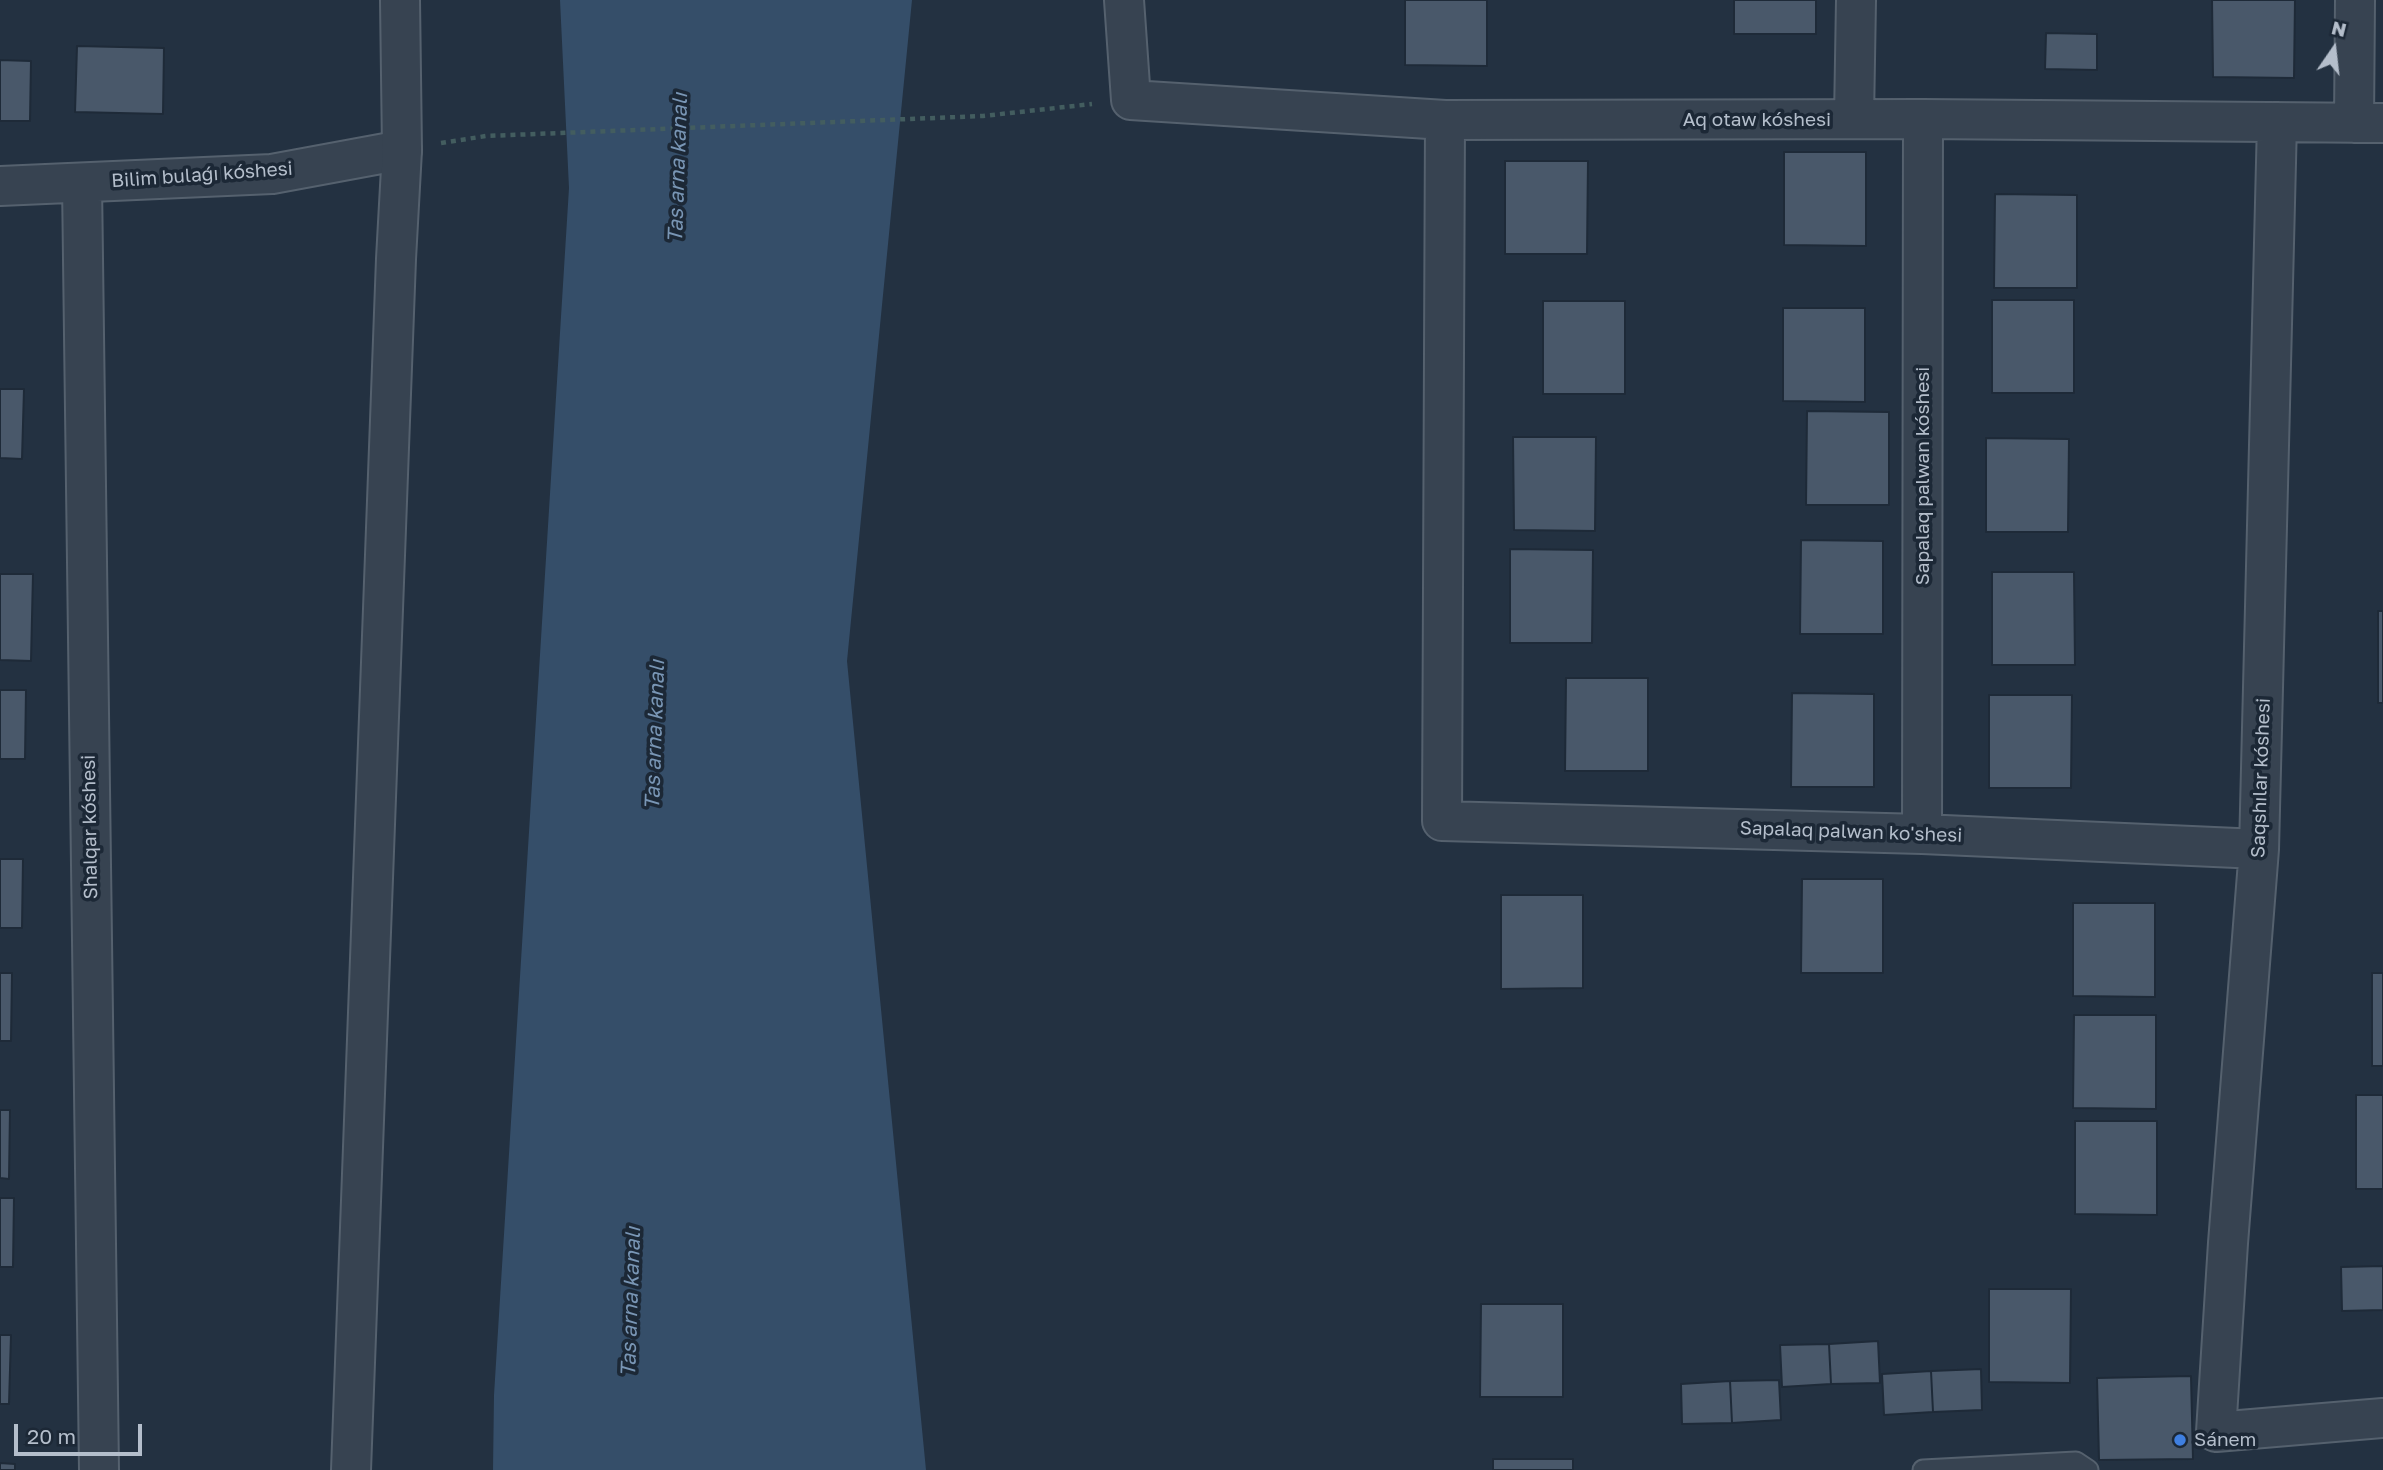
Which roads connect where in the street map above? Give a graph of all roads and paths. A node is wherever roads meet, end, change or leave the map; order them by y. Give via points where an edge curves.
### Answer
1 (400, 0) edge
2 (1124, 0) edge
3 (1856, 0) edge
4 (2355, 0) edge
5 (1131, 100) junction
6 (1923, 119) junction
7 (1445, 120) junction
8 (1854, 120) junction
9 (2277, 122) junction
10 (2368, 123) edge
11 (486, 136) dead end
12 (402, 150) junction
13 (82, 183) junction
14 (0, 186) edge
15 (1923, 834) junction
16 (2259, 849) junction
17 (2383, 1418) edge
18 (99, 1470) edge
19 (351, 1470) edge
20 (1923, 1470) edge
21 (2088, 1470) edge

1 - 12 street
2 - 5 street
3 - 8 street
4 - 10 street
5 - 7 street, Aq otaw kóshesi
5 - 11 path via 983,116
6 - 8 street, Aq otaw kóshesi
6 - 9 street, Aq otaw kóshesi
6 - 15 street, Sapalaq palwan kóshesi
7 - 8 street, Aq otaw kóshesi
7 - 15 street, Sapalaq palwan ko'shesi via 1442,821
9 - 10 street, Aq otaw kóshesi
9 - 16 street, Saqshılar kóshesi
12 - 13 street, Bilim bulaǵı kóshesi via 272,174
12 - 19 street
13 - 14 street, Bilim bulaǵı kóshesi
13 - 18 street, Shalqar kóshesi
15 - 16 street, Sapalaq palwan ko'shesi
16 - 17 street, Saqshılar kóshesi via 2216,1432
20 - 21 lane via 2076,1462

